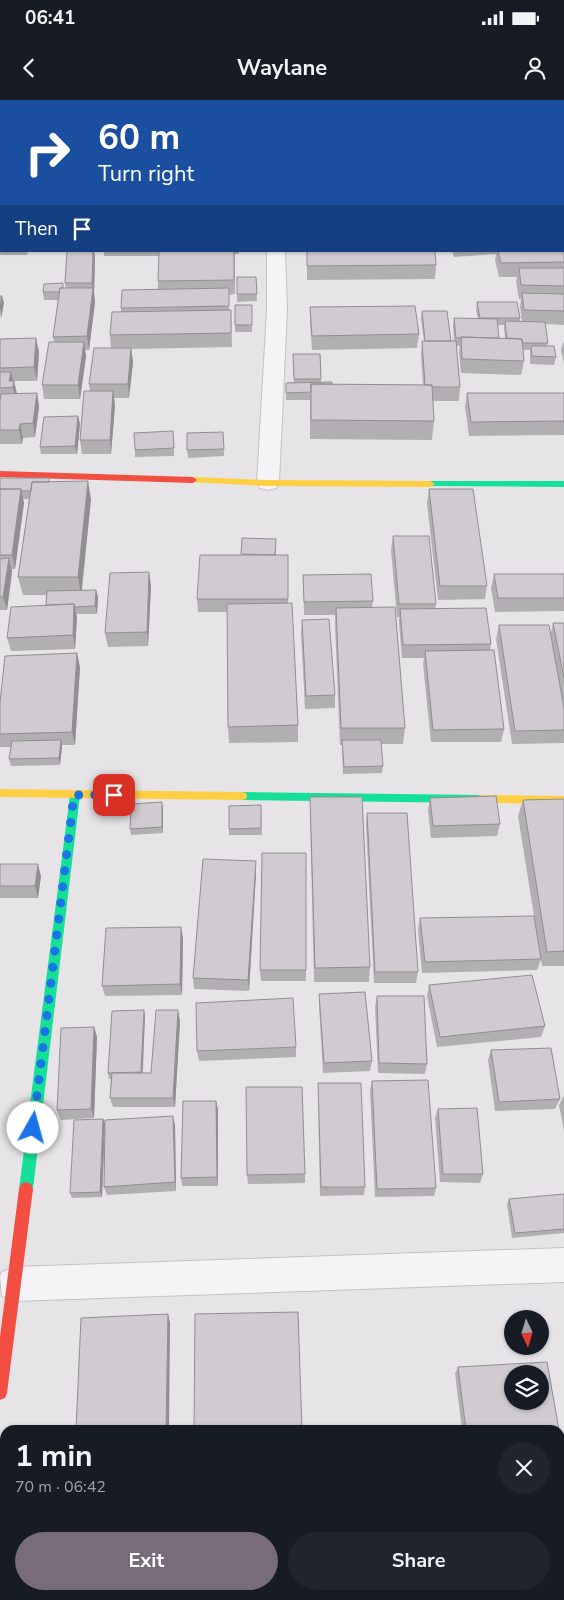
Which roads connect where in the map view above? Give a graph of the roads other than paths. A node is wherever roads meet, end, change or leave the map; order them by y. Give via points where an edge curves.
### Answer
1 (276, 252) edge
2 (0, 474) edge
3 (268, 482) junction
4 (564, 484) edge
5 (0, 794) edge
6 (74, 795) junction
7 (564, 800) edge
8 (564, 1264) edge
9 (14, 1284) junction
10 (0, 1392) edge

1 - 3 street via 277,310
2 - 3 street
3 - 4 street
5 - 6 street
6 - 7 street
6 - 9 street
8 - 9 street
9 - 10 street

